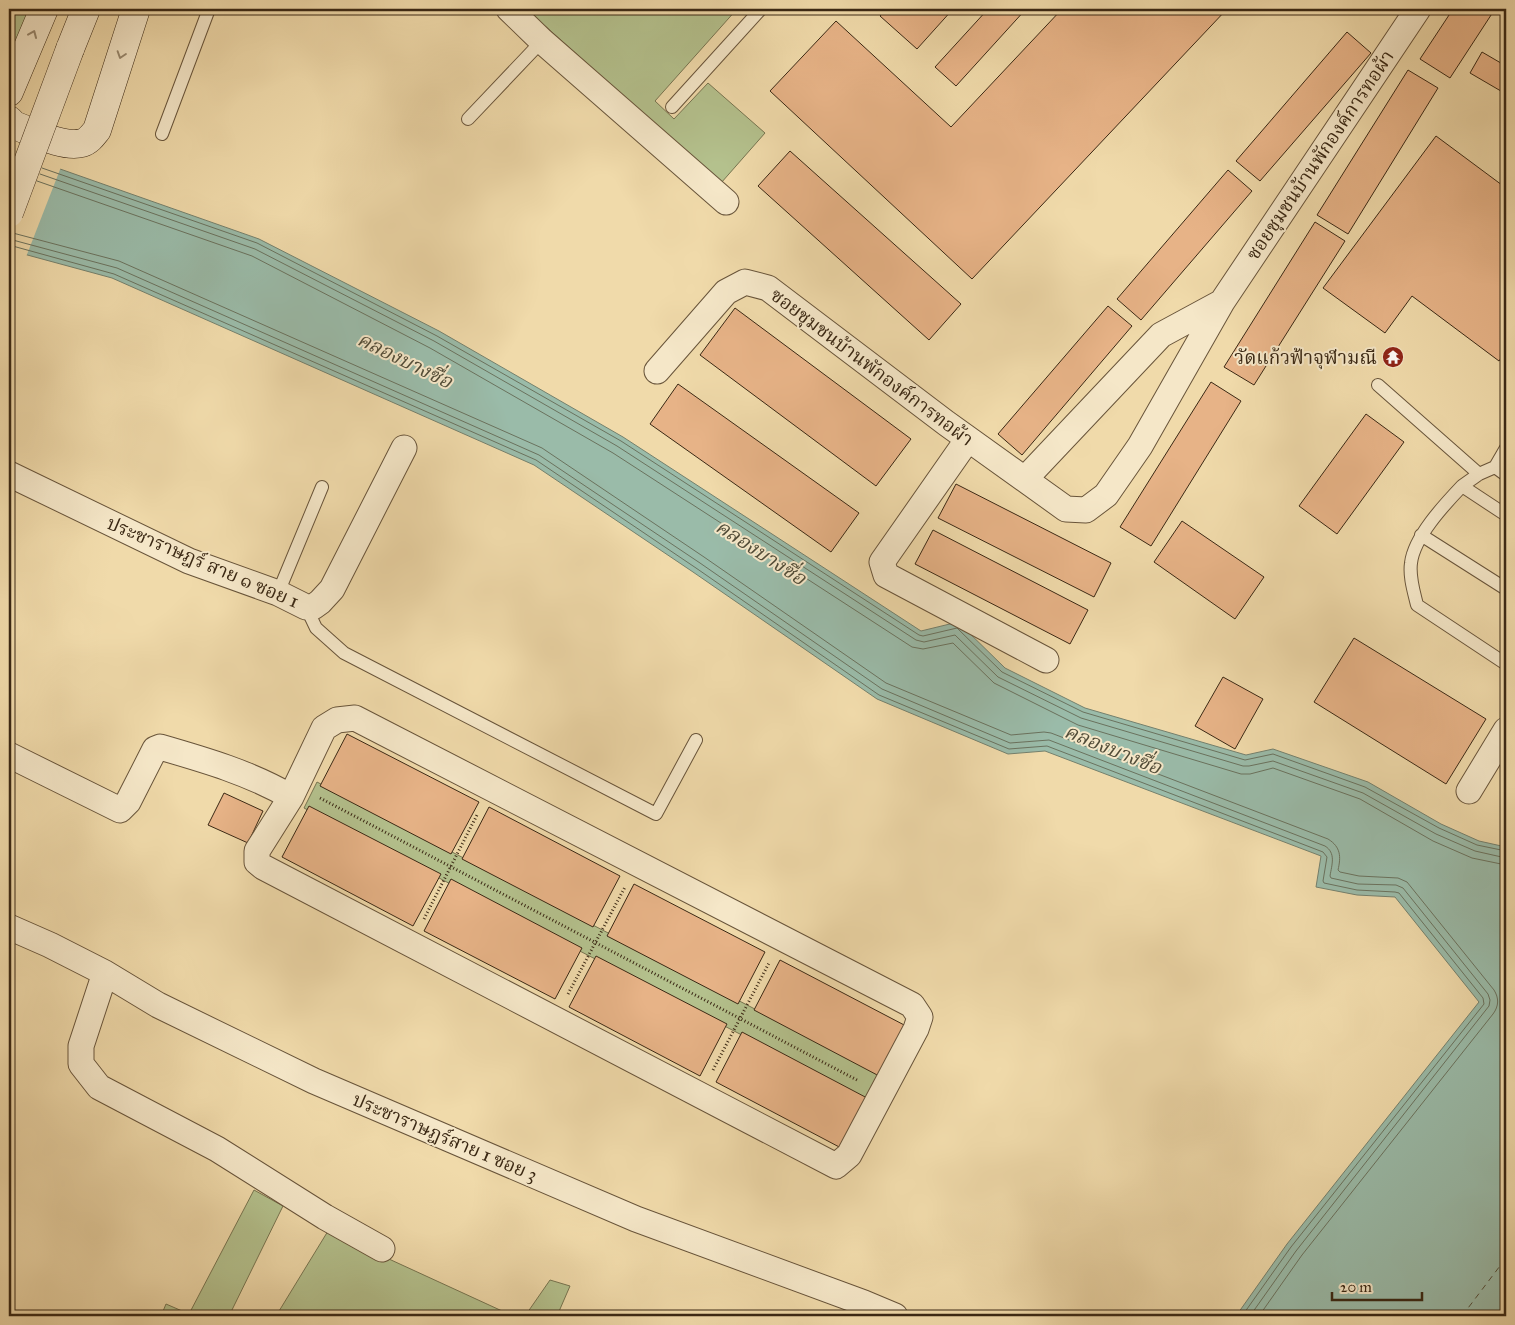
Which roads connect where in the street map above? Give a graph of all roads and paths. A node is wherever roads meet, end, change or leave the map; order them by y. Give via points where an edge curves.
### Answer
1 (44, 9) edge
2 (86, 9) edge
3 (136, 9) edge
4 (210, 9) edge
5 (509, 9) edge
6 (761, 9) edge
7 (1418, 9) edge
8 (542, 41) junction
9 (9, 92) edge
10 (672, 107) dead end
11 (468, 119) dead end
12 (9, 120) edge
13 (162, 134) dead end
14 (726, 202) dead end
15 (9, 212) edge
16 (1222, 302) junction
17 (657, 371) dead end
18 (1378, 385) dead end
19 (968, 439) junction
20 (404, 448) dead end
21 (1506, 448) edge
22 (1495, 467) junction
23 (9, 474) edge
24 (1479, 474) junction
25 (1506, 475) edge
26 (1025, 479) junction
27 (1462, 486) junction
28 (322, 487) dead end
29 (1506, 515) edge
30 (1420, 535) junction
31 (1506, 589) edge
32 (278, 592) junction
33 (306, 606) junction
34 (1046, 660) dead end
35 (1506, 664) edge
36 (1506, 730) edge
37 (696, 740) dead end
38 (9, 755) edge
39 (491, 788) junction
40 (293, 791) junction
41 (1469, 791) dead end
42 (638, 864) junction
43 (451, 867) junction
44 (9, 927) edge
45 (782, 938) junction
46 (596, 943) junction
47 (411, 944) junction
48 (106, 973) junction
49 (555, 1019) junction
50 (740, 1019) junction
51 (882, 1093) junction
52 (700, 1095) junction
53 (382, 1249) dead end
54 (895, 1316) edge

9 -> 1 main road
2 - 15 main road, bridge
3 -> 12 main road via 97,130 91,138 66,144 14,125
4 - 13 lane
5 - 8 street
6 - 10 lane
7 - 16 street, ซอยชุมชนบ้านพักองค์การทอผ้า
8 - 11 lane
8 - 14 street
16 - 26 street, ซอยชุมชนบ้านพักองค์การทอผ้า via 1161,334
16 - 26 street, ซอยชุมชนบ้านพักองค์การทอผ้า via 1140,446 1106,494 1086,510 1066,509
17 - 19 street, ซอยชุมชนบ้านพักองค์การทอผ้า via 726,292 745,282 768,288
18 - 24 lane
19 - 26 street, ซอยชุมชนบ้านพักองค์การทอผ้า
19 - 34 street via 882,562 886,575
20 - 33 street, ประชาราษฎร์ สาย ๑ ซอย 1 via 332,589 313,607
21 - 22 lane
22 - 24 lane
22 - 25 lane
23 - 32 street, ประชาราษฎร์ สาย ๑ ซอย 1 via 189,561
24 - 27 lane
27 - 29 lane
27 - 30 lane
28 - 32 lane
30 - 31 lane
30 - 35 lane via 1411,562 1417,605
32 - 33 street, ประชาราษฎร์ สาย ๑ ซอย 1
33 - 37 lane via 316,628 344,653 656,814
36 - 41 street
38 - 40 street via 120,810 128,802 155,749 160,747
39 - 40 street via 355,718 337,720 324,728
39 - 42 street
39 - 43 path
40 - 43 path
40 - 47 street via 257,851 257,862
42 - 45 street
42 - 46 path
43 - 46 path
43 - 47 path
44 - 48 street, ประชาราษฎร์สาย 1 ซอย 3
45 - 50 path
45 - 51 street via 912,1005 920,1017
46 - 49 path
46 - 50 path
47 - 49 street
48 - 53 street via 81,1046 81,1064 99,1087 217,1149
48 - 54 street, ประชาราษฎร์สาย 1 ซอย 3 via 158,1004 314,1081 636,1219
49 - 52 street
50 - 51 path
50 - 52 path
51 - 52 street via 849,1156 836,1166

